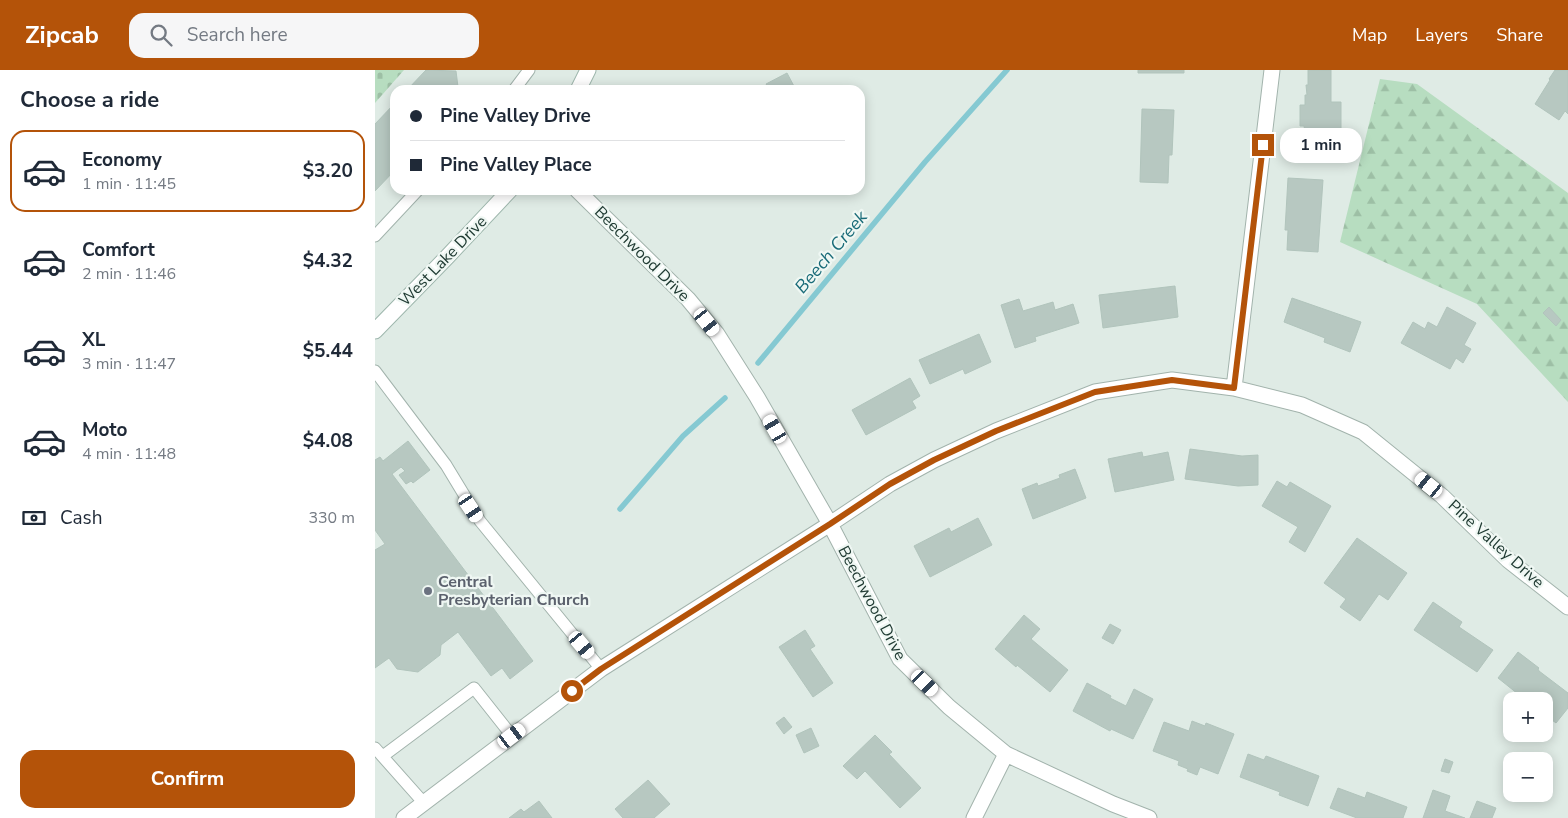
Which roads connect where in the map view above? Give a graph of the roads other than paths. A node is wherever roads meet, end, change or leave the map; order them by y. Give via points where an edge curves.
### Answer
1 (529, 70) edge
2 (588, 70) edge
3 (1272, 70) edge
4 (518, 85) edge
5 (580, 85) edge
6 (413, 195) edge
7 (502, 195) edge
8 (582, 195) edge
9 (375, 236) edge
10 (375, 331) edge
11 (375, 371) edge
12 (1234, 388) junction
13 (830, 524) junction
14 (1568, 607) edge
15 (601, 669) junction
16 (512, 736) junction
17 (379, 752) edge
18 (1006, 754) junction
19 (423, 802) junction
20 (404, 818) edge
21 (974, 818) edge
22 (1149, 818) edge

1 - 4 lane
2 - 5 street
3 - 12 street
6 - 9 lane
7 - 10 street, West Lake Drive
8 - 13 street, Beechwood Drive via 688,298 717,334
11 - 15 lane via 446,465 480,522
12 - 13 street, Pine Valley Drive via 1172,380 1095,392 996,431 934,460 890,484
12 - 14 street, Pine Valley Drive via 1302,406 1363,432 1442,496 1508,560
13 - 15 street, Pine Valley Drive
13 - 18 street, Beechwood Drive via 900,659 949,707
15 - 16 street, Pine Valley Drive
16 - 17 lane via 474,688
16 - 19 street, Pine Valley Drive
17 - 19 lane
18 - 21 street
18 - 22 street, Beechwood Drive
19 - 20 street, Pine Valley Drive

